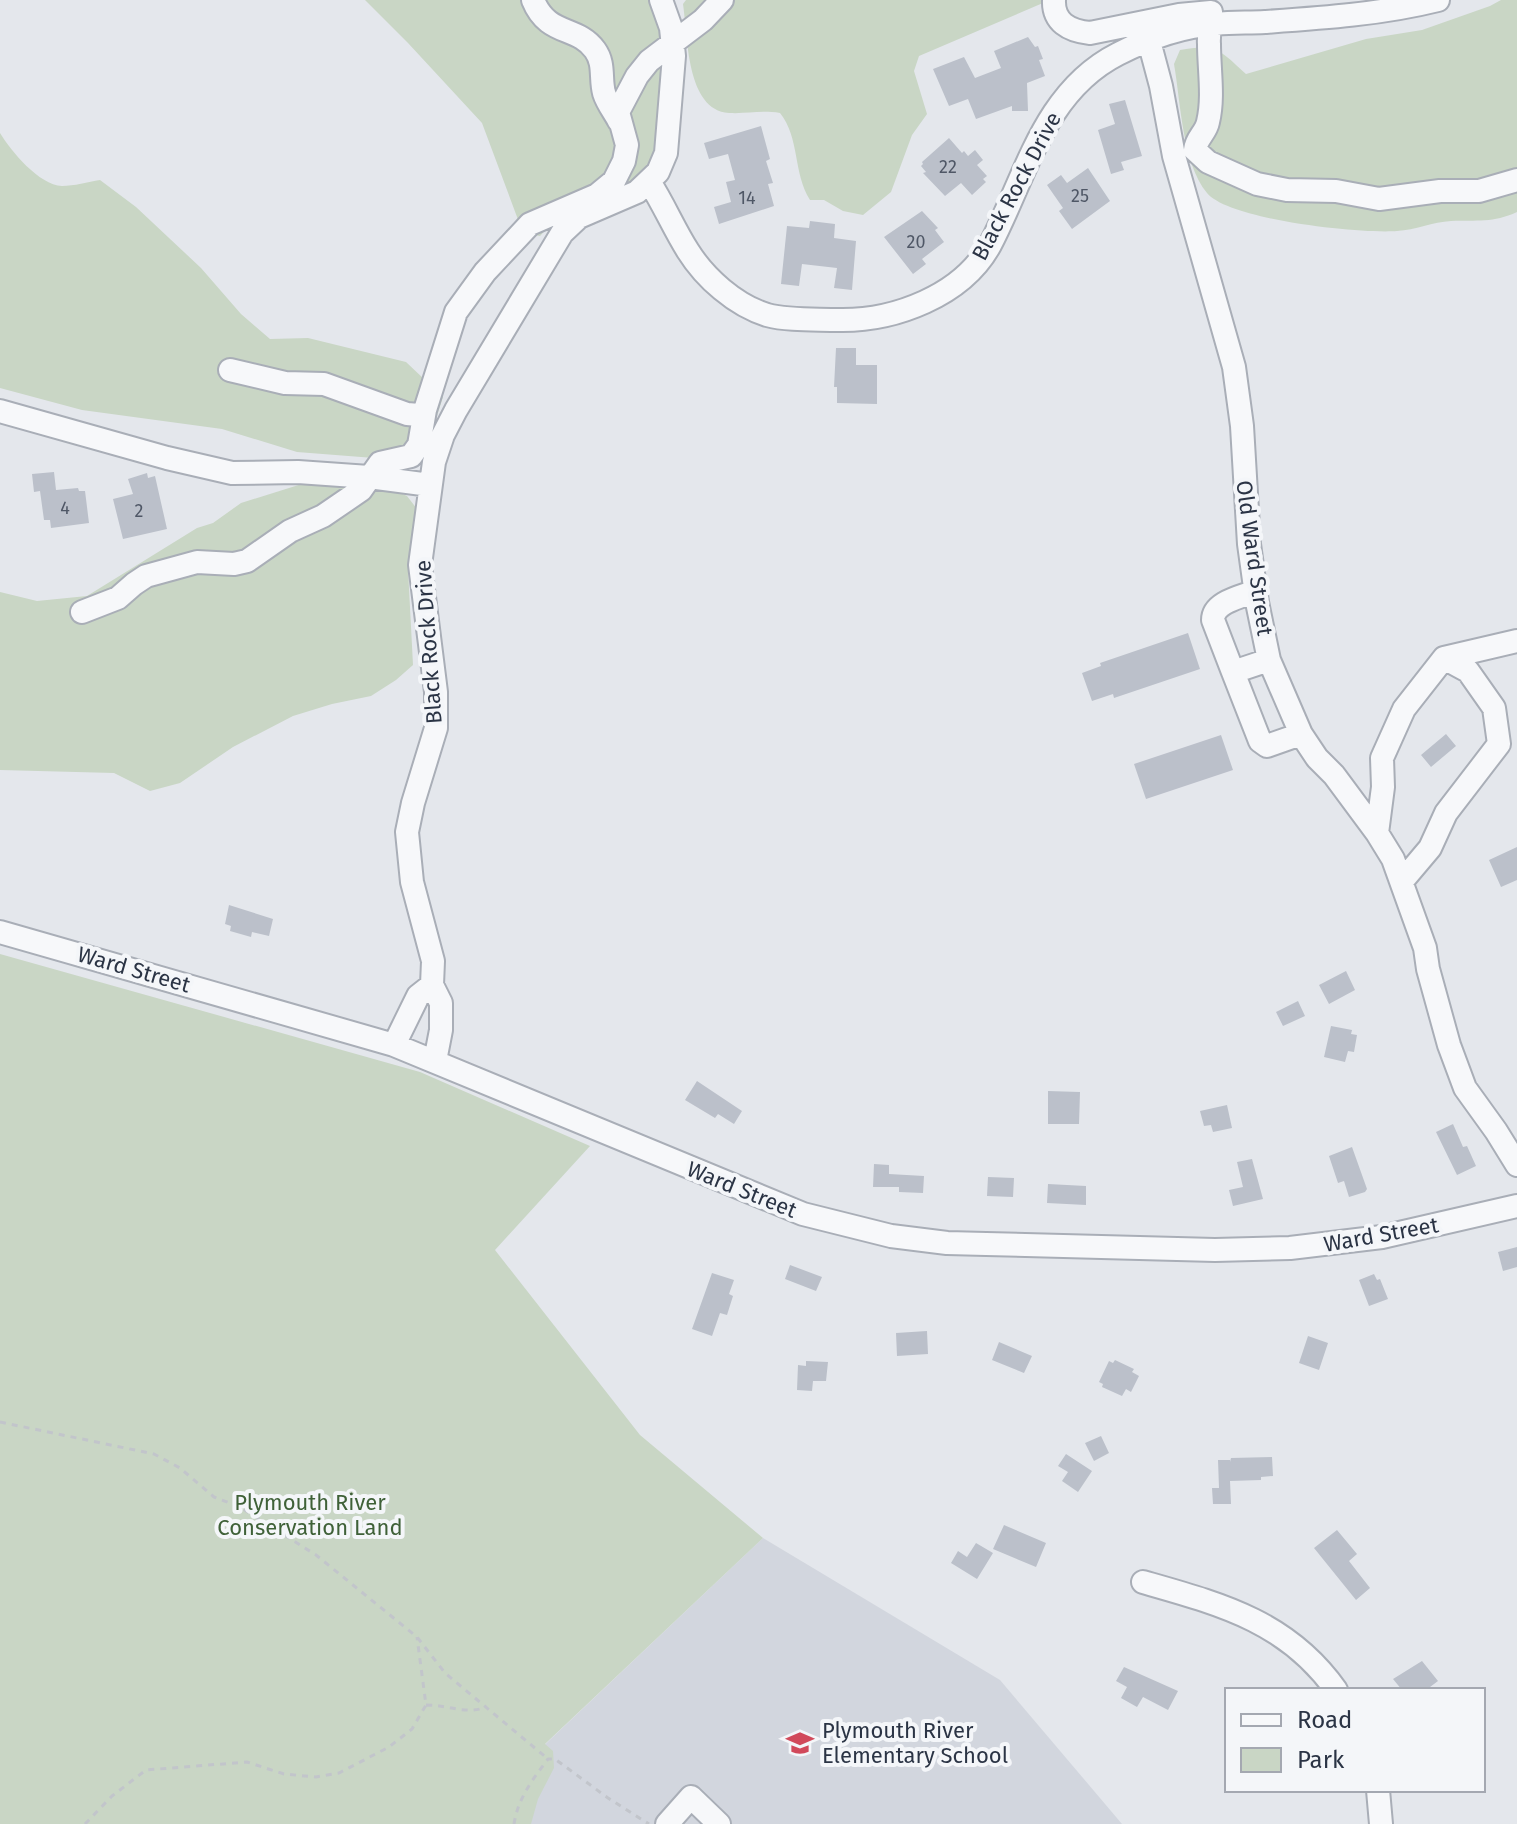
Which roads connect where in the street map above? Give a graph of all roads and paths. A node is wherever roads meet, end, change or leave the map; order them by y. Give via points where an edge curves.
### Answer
1 (533, 0) edge
2 (661, 0) edge
3 (722, 0) edge
4 (1054, 0) edge
5 (1235, 0) edge
6 (1438, 0) edge
7 (1236, 23) junction
8 (1212, 24) junction
9 (1149, 41) junction
10 (674, 42) junction
11 (619, 121) junction
12 (1517, 180) edge
13 (650, 183) junction
14 (230, 370) dead end
15 (425, 410) junction
16 (0, 411) edge
17 (369, 477) junction
18 (430, 485) junction
19 (1256, 591) junction
20 (82, 612) dead end
21 (1517, 641) edge
22 (1444, 658) junction
23 (1269, 660) junction
24 (1233, 672) junction
25 (1301, 734) junction
26 (1508, 741) edge
27 (1377, 833) junction
28 (1403, 880) junction
29 (0, 932) edge
30 (432, 985) junction
31 (394, 1045) junction
32 (435, 1061) junction
33 (1517, 1165) edge
34 (1517, 1206) edge
35 (0, 1422) edge
36 (1143, 1582) dead end
37 (417, 1637) junction
38 (1334, 1688) edge
39 (426, 1705) junction
40 (487, 1707) junction
41 (548, 1759) junction
42 (1378, 1792) edge
43 (85, 1824) edge
44 (514, 1824) edge
45 (649, 1824) edge
46 (667, 1824) edge
47 (719, 1824) edge
48 (1381, 1824) edge

1 - 11 street via 549,23 589,42 598,53 604,94
2 - 10 street
3 - 10 street
4 - 8 street via 1057,17 1078,32 1211,12
5 - 7 street
6 - 7 street, Black Rock Drive via 1345,16
7 - 8 street, Black Rock Drive
8 - 9 street, Black Rock Drive
8 - 12 street via 1208,123 1195,145 1208,162 1273,187 1379,199 1479,191
9 - 13 street, Black Rock Drive via 1089,73 1054,111 974,267 940,294 901,310 846,320 793,319 743,304 703,272
9 - 19 street, Old Ward Street via 1174,156 1234,367
10 - 11 street via 643,68 619,105
10 - 13 street via 666,153
11 - 15 street via 626,154 610,186 530,224 456,312
13 - 18 street, Black Rock Drive via 579,217 562,233 443,435
14 - 15 street via 285,383 324,384 414,415
15 - 17 street via 415,451 405,459 380,463
16 - 17 street via 232,473
17 - 18 street
17 - 20 street via 361,490 247,561 197,562 146,576 118,598
18 - 30 street, Black Rock Drive via 420,565 436,728 407,832 412,882 433,961
19 - 23 street, Old Ward Street
19 - 24 street via 1212,614
21 - 22 street
22 - 26 street via 1468,671 1494,708
22 - 27 street via 1404,709 1382,758
23 - 24 street
23 - 25 street, Old Ward Street
24 - 25 street via 1260,741 1267,746
25 - 27 street, Old Ward Street
26 - 28 street via 1446,813 1430,848
27 - 28 street, Old Ward Street
28 - 33 street, Old Ward Street via 1465,1088
29 - 31 street, Ward Street
30 - 31 street via 418,996
30 - 32 street, Black Rock Drive via 441,1003
31 - 32 street, Ward Street
32 - 34 street, Ward Street via 803,1214 891,1236 947,1243 1290,1248 1382,1237
35 - 37 path via 154,1454 214,1497 240,1507 316,1555
36 - 38 street via 1218,1603 1276,1631 1302,1650
37 - 39 path
37 - 40 path via 445,1673
39 - 40 path via 472,1713
39 - 43 path via 412,1729 389,1747 339,1773 284,1774 247,1762 146,1770
40 - 41 path
41 - 44 path via 527,1787
41 - 45 path
42 - 48 street
46 - 47 street via 691,1797

